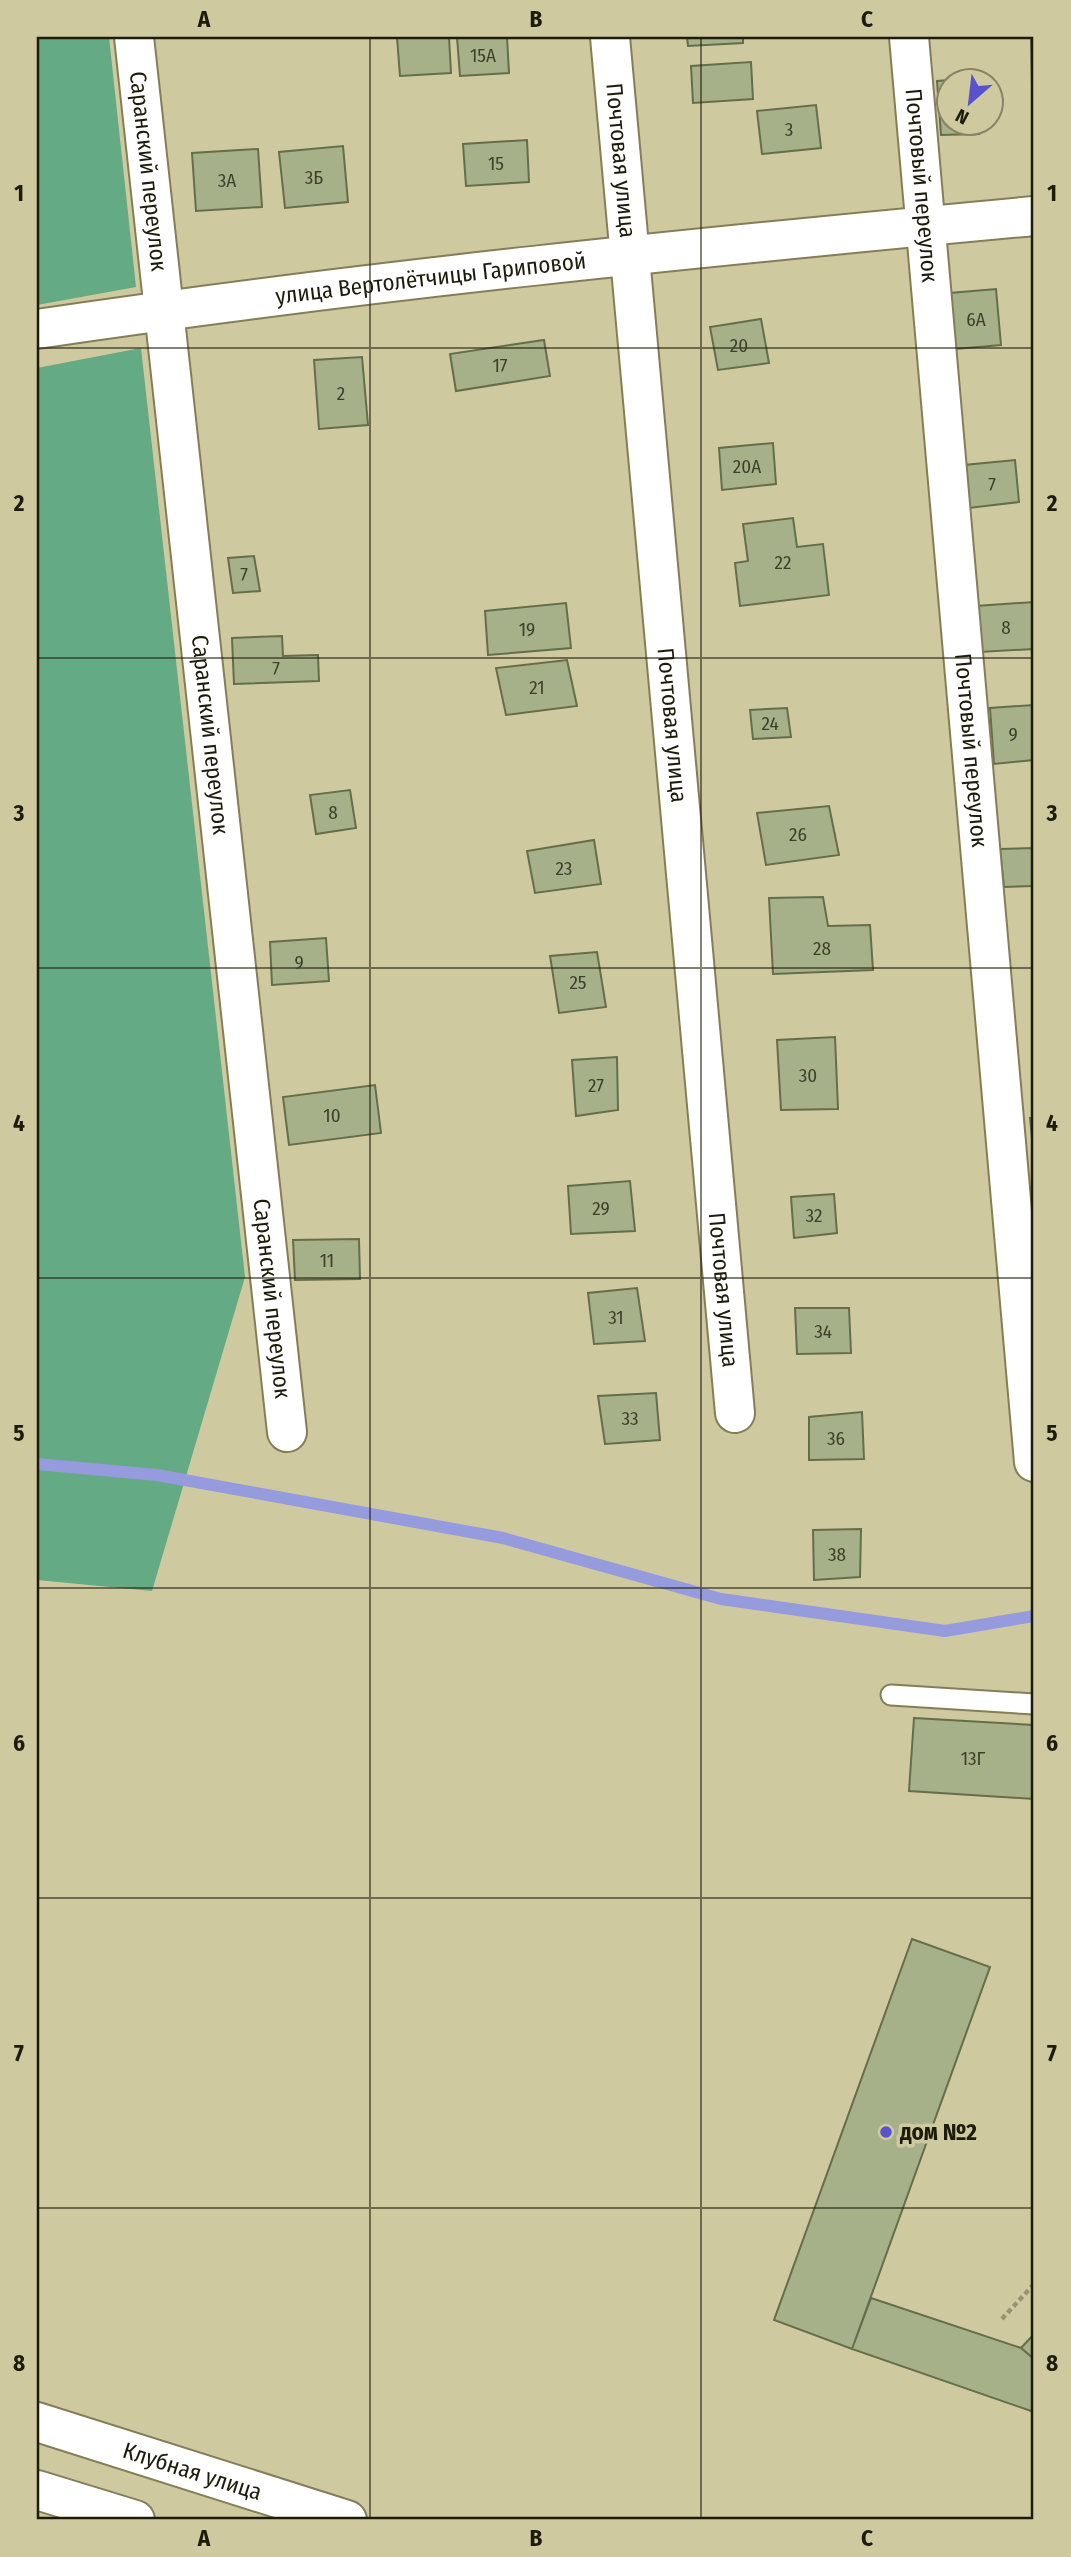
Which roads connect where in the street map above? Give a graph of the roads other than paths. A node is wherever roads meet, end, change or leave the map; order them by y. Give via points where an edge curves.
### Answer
1 (134, 37) edge
2 (610, 37) edge
3 (909, 37) edge
4 (1034, 216) edge
5 (925, 226) junction
6 (629, 256) junction
7 (165, 310) junction
8 (37, 329) edge
9 (735, 1413) dead end
10 (287, 1432) dead end
11 (1034, 1462) edge
12 (891, 1695) dead end
13 (1034, 1704) edge
14 (37, 2422) edge
15 (37, 2490) edge
16 (135, 2520) edge
17 (347, 2520) edge

1 - 7 street, Саранский переулок
2 - 6 street, Почтовая улица
3 - 5 street, Почтовый переулок
4 - 5 street, улица Вертолётчицы Гариповой
5 - 6 street, улица Вертолётчицы Гариповой
5 - 11 street, Почтовый переулок
6 - 7 street, улица Вертолётчицы Гариповой
6 - 9 street, Почтовая улица
7 - 8 street, улица Вертолётчицы Гариповой
7 - 10 street, Саранский переулок
12 - 13 lane
14 - 17 street, Клубная улица
15 - 16 street

